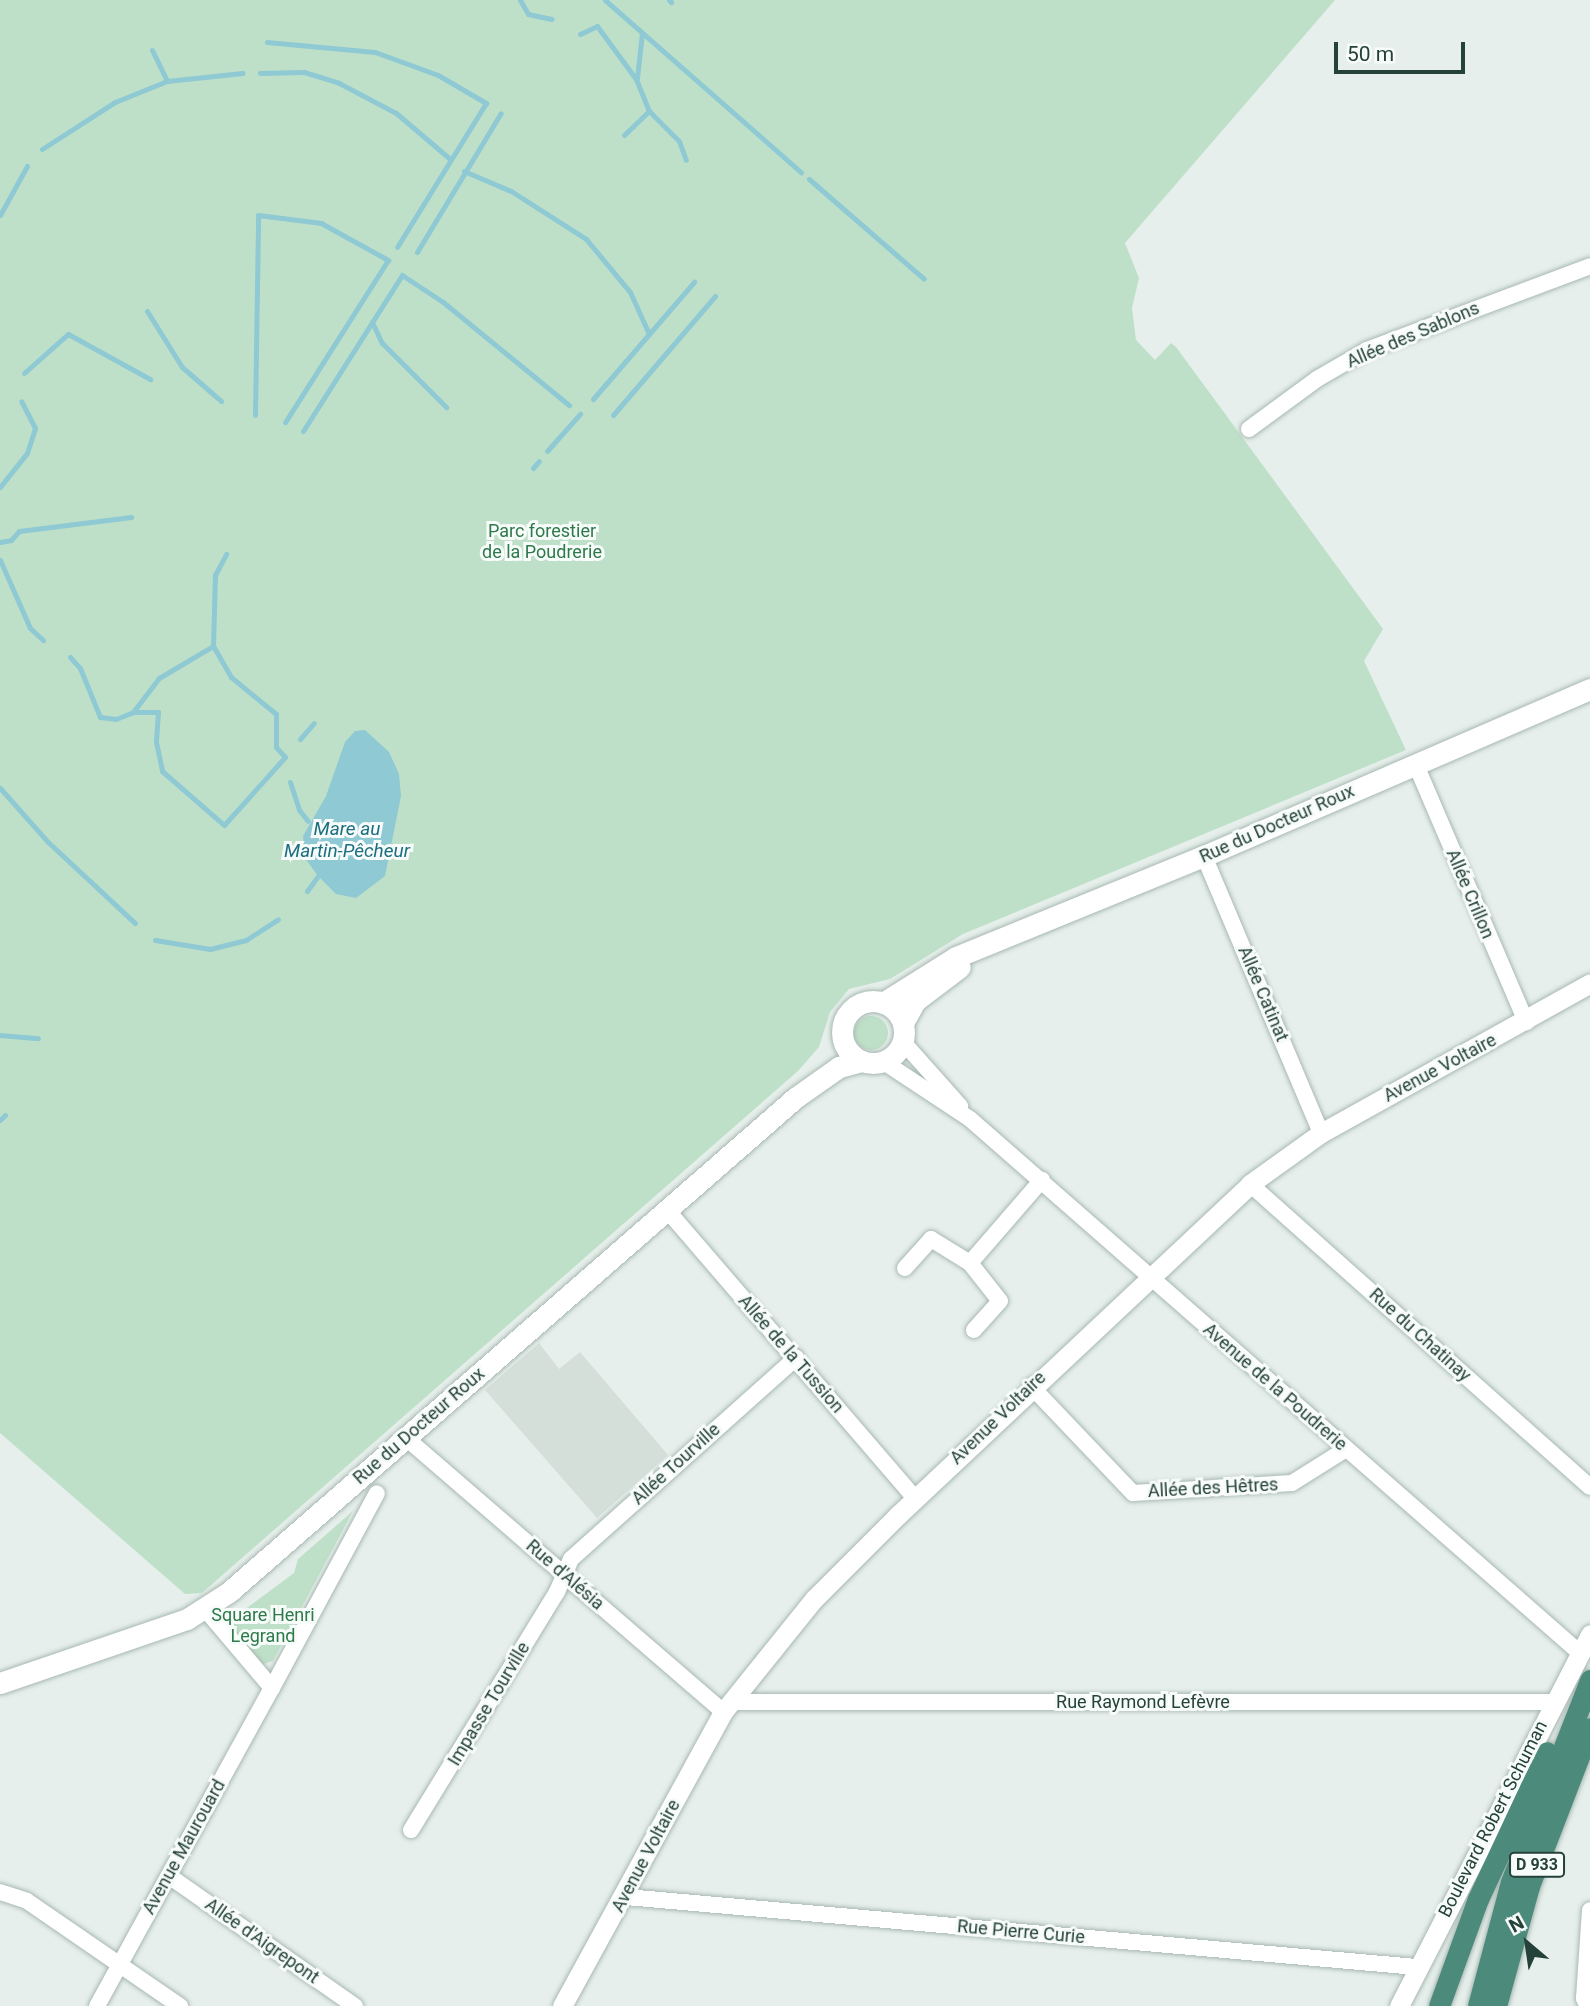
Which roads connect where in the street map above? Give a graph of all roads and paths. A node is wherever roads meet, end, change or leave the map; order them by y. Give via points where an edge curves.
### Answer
1 (1590, 265) edge
2 (1248, 429) dead end
3 (1590, 689) edge
4 (1416, 765) junction
5 (1204, 856) junction
6 (1000, 941) junction
7 (1590, 983) edge
8 (883, 1003) junction
9 (1525, 1022) junction
10 (903, 1033) junction
11 (843, 1038) junction
12 (861, 1061) junction
13 (884, 1062) junction
14 (795, 1098) junction
15 (970, 1119) junction
16 (1321, 1133) junction
17 (1042, 1180) junction
18 (1250, 1184) junction
19 (667, 1210) junction
20 (970, 1263) junction
21 (905, 1268) dead end
22 (1148, 1276) junction
23 (974, 1330) dead end
24 (796, 1358) junction
25 (1031, 1386) junction
26 (406, 1438) junction
27 (1346, 1449) junction
28 (1590, 1487) edge
29 (377, 1493) dead end
30 (915, 1498) junction
31 (563, 1576) junction
32 (205, 1609) junction
33 (1590, 1634) edge
34 (1580, 1653) junction
35 (1590, 1680) edge
36 (0, 1683) edge
37 (272, 1688) junction
38 (1554, 1702) junction
39 (728, 1707) junction
40 (1590, 1728) edge
41 (1568, 1731) junction
42 (411, 1830) dead end
43 (169, 1876) junction
44 (0, 1892) edge
45 (626, 1897) junction
46 (1590, 1910) edge
47 (120, 1965) junction
48 (1417, 1967) junction
49 (1583, 2003) edge
50 (97, 2006) edge
51 (180, 2006) edge
52 (355, 2006) edge
53 (562, 2006) edge
54 (1399, 2006) edge
55 (1439, 2006) edge
56 (1478, 2006) edge
57 (1496, 2006) edge

1 - 2 street, Allée des Sablons via 1367,350
3 - 4 main road, Rue du Docteur Roux
4 - 5 main road, Rue du Docteur Roux
4 - 9 street, Allée Crillon
5 - 6 main road, Rue du Docteur Roux
5 - 16 street, Allée Catinat
6 - 8 main road, Rue du Docteur Roux via 936,966
6 - 10 main road, Rue du Docteur Roux via 925,991
7 - 9 street, Avenue Voltaire
8 - 10 main road
8 - 11 main road via 867,1002 849,1012
9 - 16 street, Avenue Voltaire
10 - 13 main road
10 - 15 street, Avenue de la Poudrerie
11 - 12 main road via 846,1048
11 - 14 main road, Rue du Docteur Roux
12 - 13 main road
12 - 14 main road, Rue du Docteur Roux via 839,1067
13 - 15 street, Avenue de la Poudrerie
14 - 19 main road, Rue du Docteur Roux
15 - 17 street, Avenue de la Poudrerie
16 - 18 street, Avenue Voltaire
17 - 20 street
17 - 22 street, Avenue de la Poudrerie
18 - 22 street, Avenue Voltaire
18 - 28 street, Rue du Chatinay
19 - 24 street, Allée de la Tussion
19 - 26 main road, Rue du Docteur Roux
20 - 21 street via 931,1239
20 - 23 street via 1000,1301
22 - 25 street, Avenue Voltaire
22 - 27 street, Avenue de la Poudrerie
24 - 30 street, Allée de la Tussion
24 - 31 street, Allée Tourville via 580,1549
25 - 27 street, Allée des Hêtres via 1133,1493 1292,1483
25 - 30 street, Avenue Voltaire
26 - 31 street, Rue d'Alésia
26 - 32 main road, Rue du Docteur Roux
27 - 34 street, Avenue de la Poudrerie
29 - 37 street, Avenue Maurouard
30 - 39 street, Avenue Voltaire via 814,1599
31 - 39 street, Rue d'Alésia
31 - 42 street, Impasse Tourville
32 - 36 main road, Rue du Docteur Roux via 122,1644
32 - 37 street
33 - 34 street, Boulevard Robert Schuman
34 - 38 street, Boulevard Robert Schuman
35 - 41 highway, D 933
37 - 43 street, Avenue Maurouard
38 - 39 street, Rue Raymond Lefèvre
38 - 48 street, Boulevard Robert Schuman
39 - 45 street, Avenue Voltaire
40 - 57 highway, D 933 via 1529,1886
41 - 55 highway via 1549,1747 1528,1787 1461,1940
41 - 56 highway, D 933 via 1511,1882
43 - 47 street, Avenue Maurouard
43 - 52 street, Allée d'Aigrepont
44 - 47 street via 27,1901
45 - 48 street, Rue Pierre Curie
45 - 53 street, Avenue Voltaire
46 - 49 street
47 - 50 street, Avenue Maurouard
47 - 51 street
48 - 54 street, Boulevard Robert Schuman

